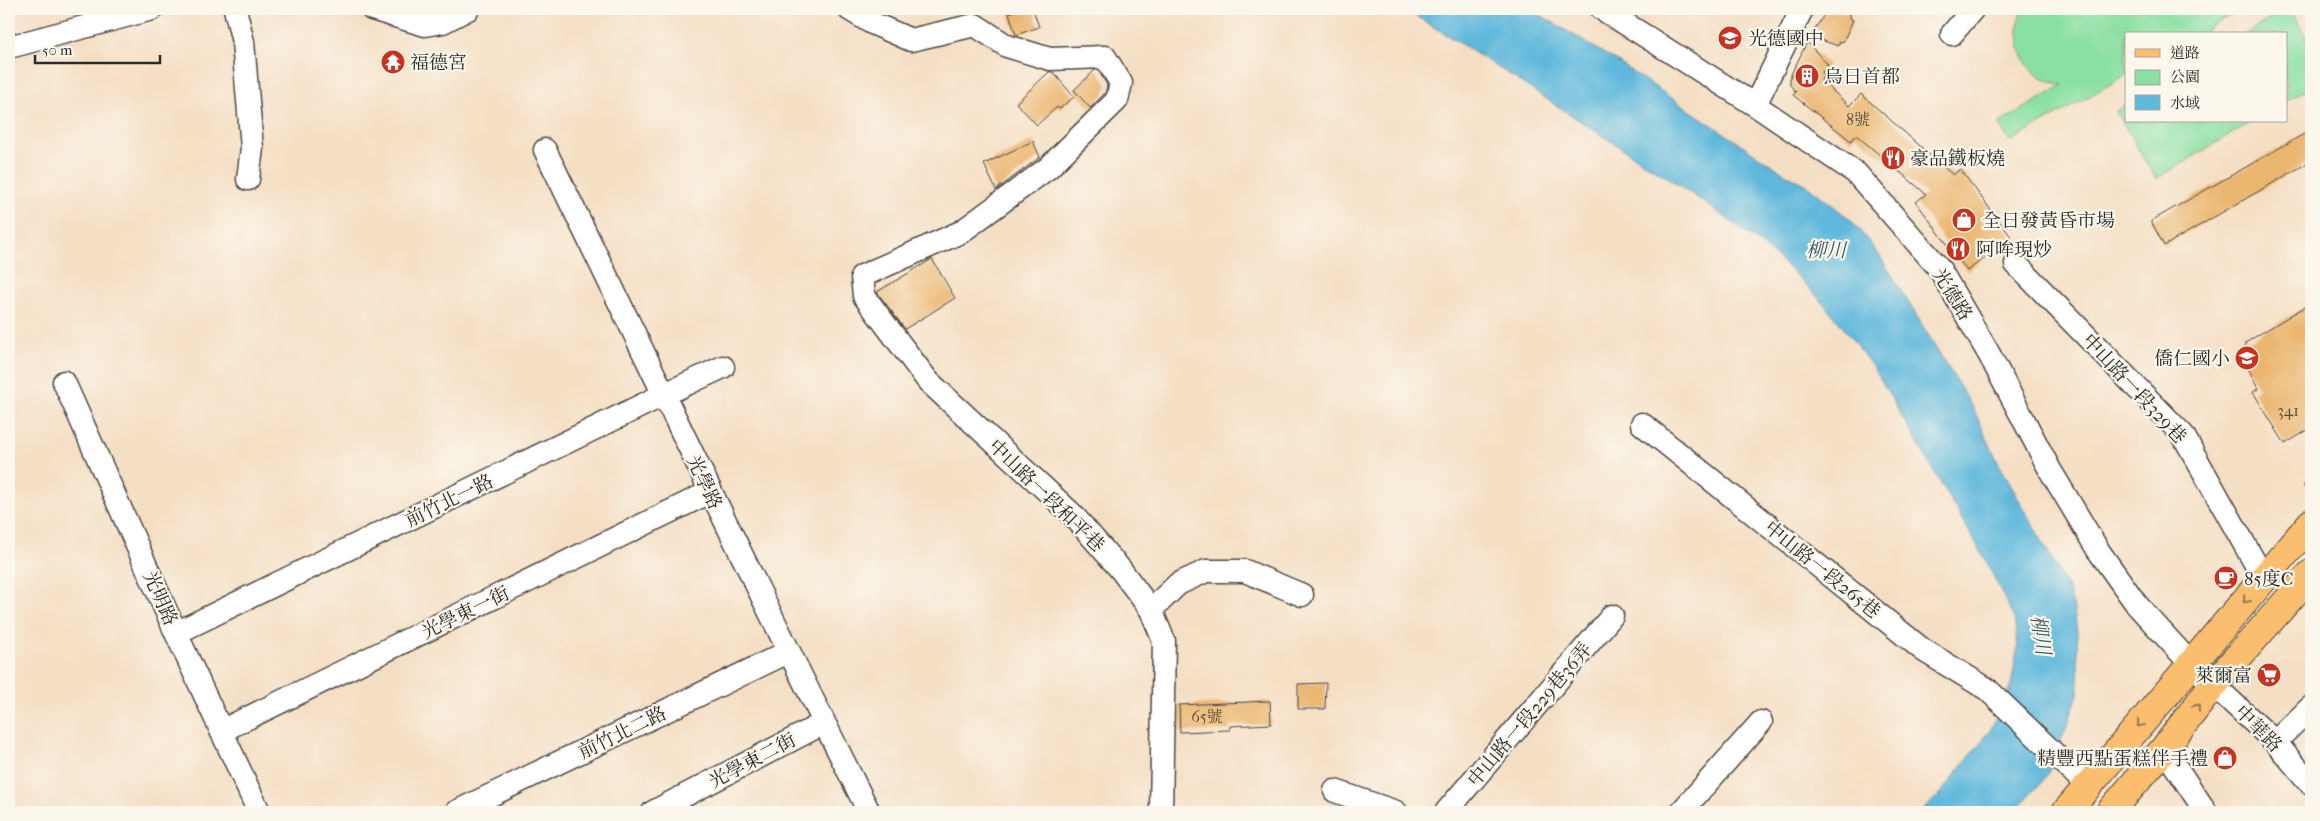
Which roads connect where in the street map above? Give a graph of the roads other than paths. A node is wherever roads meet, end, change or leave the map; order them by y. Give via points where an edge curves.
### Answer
1 (152, 9) edge
2 (235, 9) edge
3 (372, 9) edge
4 (468, 9) edge
5 (848, 9) edge
6 (1602, 9) edge
7 (1802, 9) edge
8 (1973, 9) edge
9 (1952, 34) dead end
10 (9, 47) edge
11 (1755, 105) junction
12 (545, 150) dead end
13 (248, 179) dead end
14 (2016, 264) dead end
15 (723, 367) dead end
16 (64, 382) dead end
17 (665, 394) junction
18 (1642, 424) dead end
19 (710, 492) junction
20 (2311, 523) edge
21 (2311, 574) edge
22 (2264, 579) junction
23 (1302, 595) dead end
24 (1151, 610) junction
25 (1612, 616) dead end
26 (176, 633) junction
27 (788, 652) junction
28 (2202, 674) junction
29 (2311, 707) edge
30 (824, 722) junction
31 (1761, 722) dead end
32 (221, 731) junction
33 (2275, 742) junction
34 (2164, 749) junction
35 (2080, 778) junction
36 (2311, 784) edge
37 (1334, 791) dead end
38 (260, 812) edge
39 (456, 812) edge
40 (653, 812) edge
41 (869, 812) edge
42 (1161, 812) edge
43 (1396, 812) edge
44 (1446, 812) edge
45 (1681, 812) edge
46 (2066, 812) edge
47 (2110, 812) edge
48 (2206, 812) edge

1 - 10 street
2 - 13 street via 243,42 252,148
3 - 4 street via 425,25 443,22
5 - 24 street, 中山路一段和平巷 via 911,40 975,25 1007,46 1050,58 1105,57 1121,83 1117,100 1048,168 961,232 862,276 864,296 928,381 1072,514
6 - 11 street, 光德路
7 - 11 street
8 - 9 street
11 - 28 street, 光德路 via 1856,173 1939,268 2050,470 2098,550 2136,605
12 - 17 street, 光學路
14 - 22 street, 中山路一段329巷 via 2183,435
15 - 17 street, 前竹北一路
16 - 26 street, 光明路
17 - 19 street, 光學路
17 - 26 street, 前竹北一路
18 - 35 street, 中山路一段265巷 via 1923,650 1987,689
19 - 27 street, 光學路
19 - 32 street, 光學東一街
20 - 22 main road
21 - 28 main road
22 -> 28 main road
23 - 24 street via 1245,572 1206,571 1178,584
24 - 42 street, 中山路一段和平巷 via 1164,641
25 - 44 street, 中山路一段229巷36弄
26 - 32 street, 光明路
27 - 30 street, 光學路
27 - 39 street, 前竹北二路
28 - 33 street, 中華路
34 -> 28 main road
28 -> 35 main road
29 - 33 street
30 - 40 street, 光學東二街
30 - 41 street, 光學路
31 - 45 street
32 - 38 street, 光明路
33 - 36 street, 中華路
34 - 47 main road
34 - 48 street
35 - 46 main road
37 - 43 street

